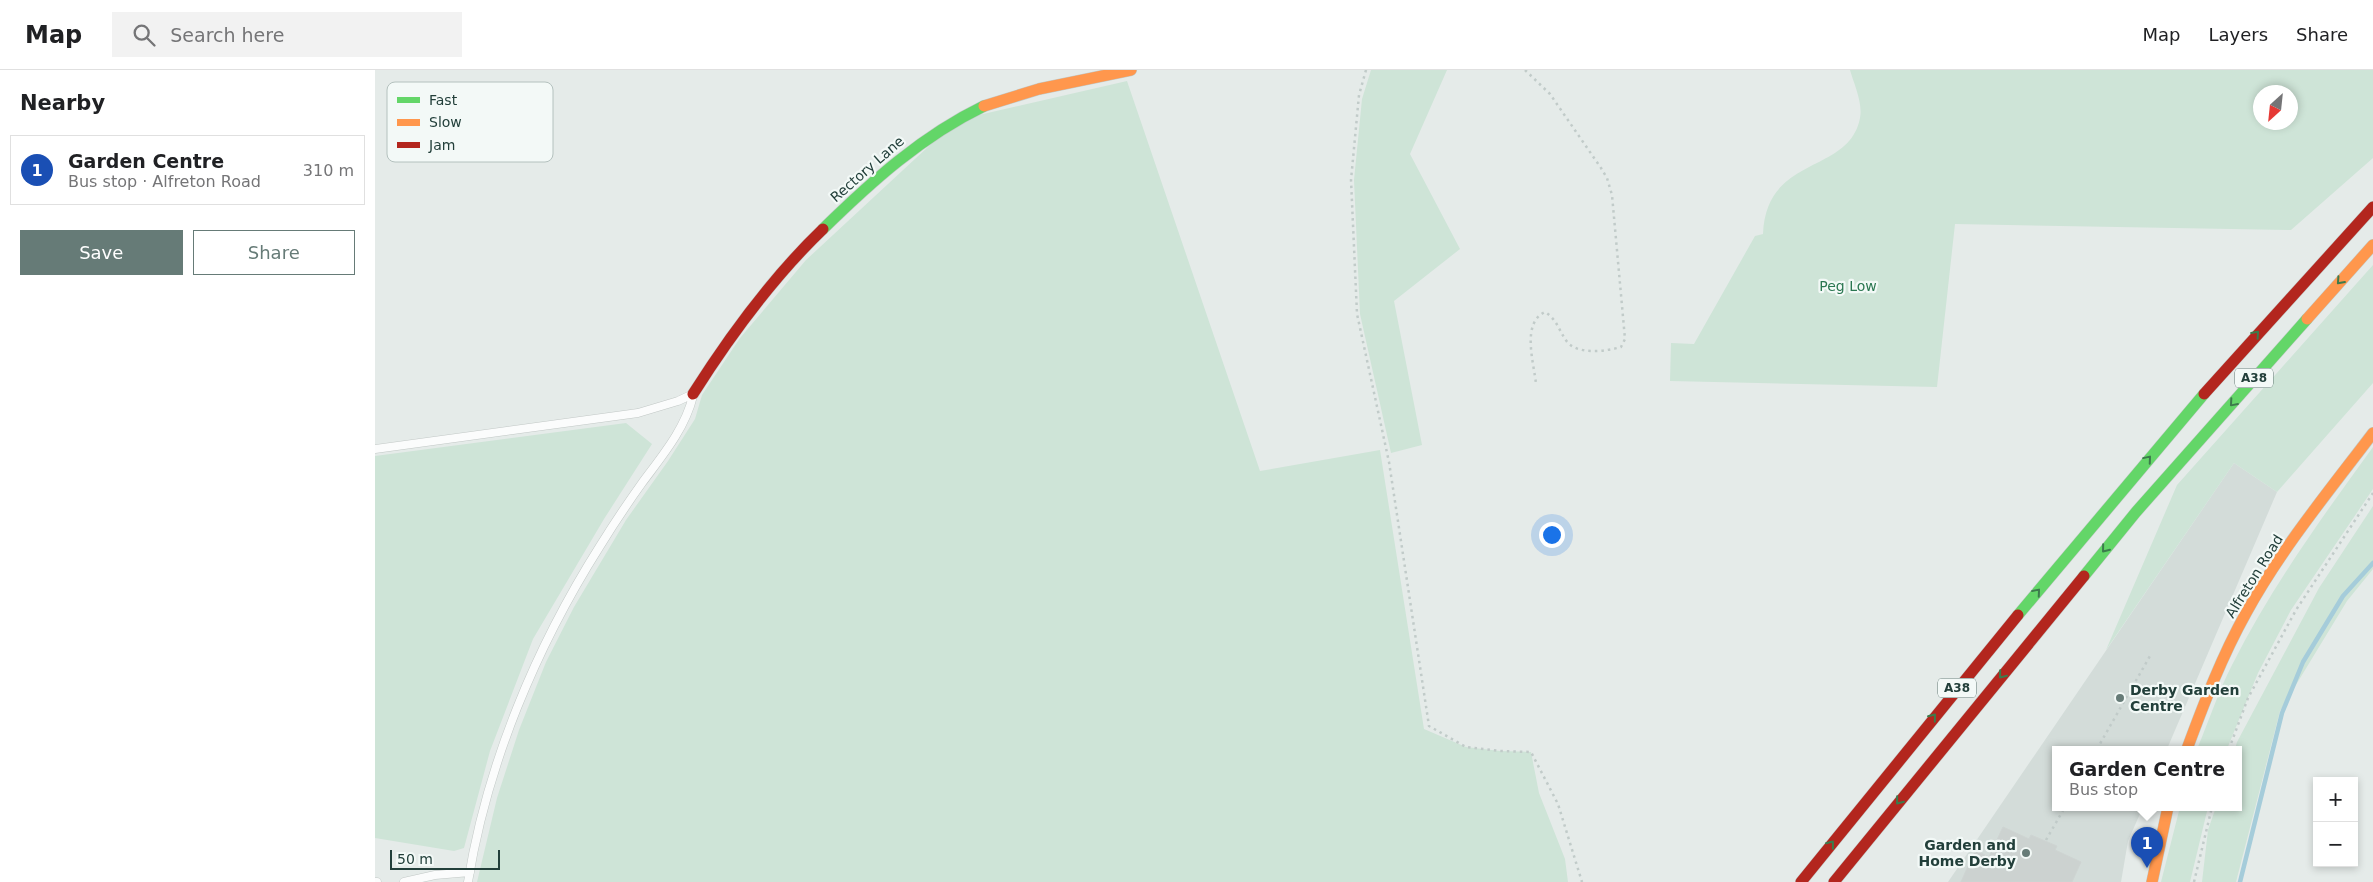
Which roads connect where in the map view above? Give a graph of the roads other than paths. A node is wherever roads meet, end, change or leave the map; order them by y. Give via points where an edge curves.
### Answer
1 (1131, 70) edge
2 (2367, 197) dead end
3 (2373, 207) edge
4 (2373, 245) edge
5 (2317, 266) junction
6 (693, 394) junction
7 (2373, 433) edge
8 (375, 449) edge
9 (2188, 746) edge
10 (2167, 811) edge
11 (470, 872) junction
12 (404, 882) edge
13 (468, 882) edge
14 (1801, 882) edge
15 (1834, 882) edge
16 (2152, 882) edge

1 - 6 main road, Rectory Lane via 1024,93 987,106 935,132 843,209 779,274 736,329
2 - 5 main road
3 - 5 main road, A38
4 -> 15 main road, A38 via 2136,512
14 -> 5 main road, A38 via 2117,496
6 - 8 lane via 638,413
6 - 11 lane via 689,413 600,546 546,642 495,775
7 - 9 main road, Alfreton Road via 2276,565 2232,639
10 - 16 main road
11 - 12 lane
11 - 13 lane

